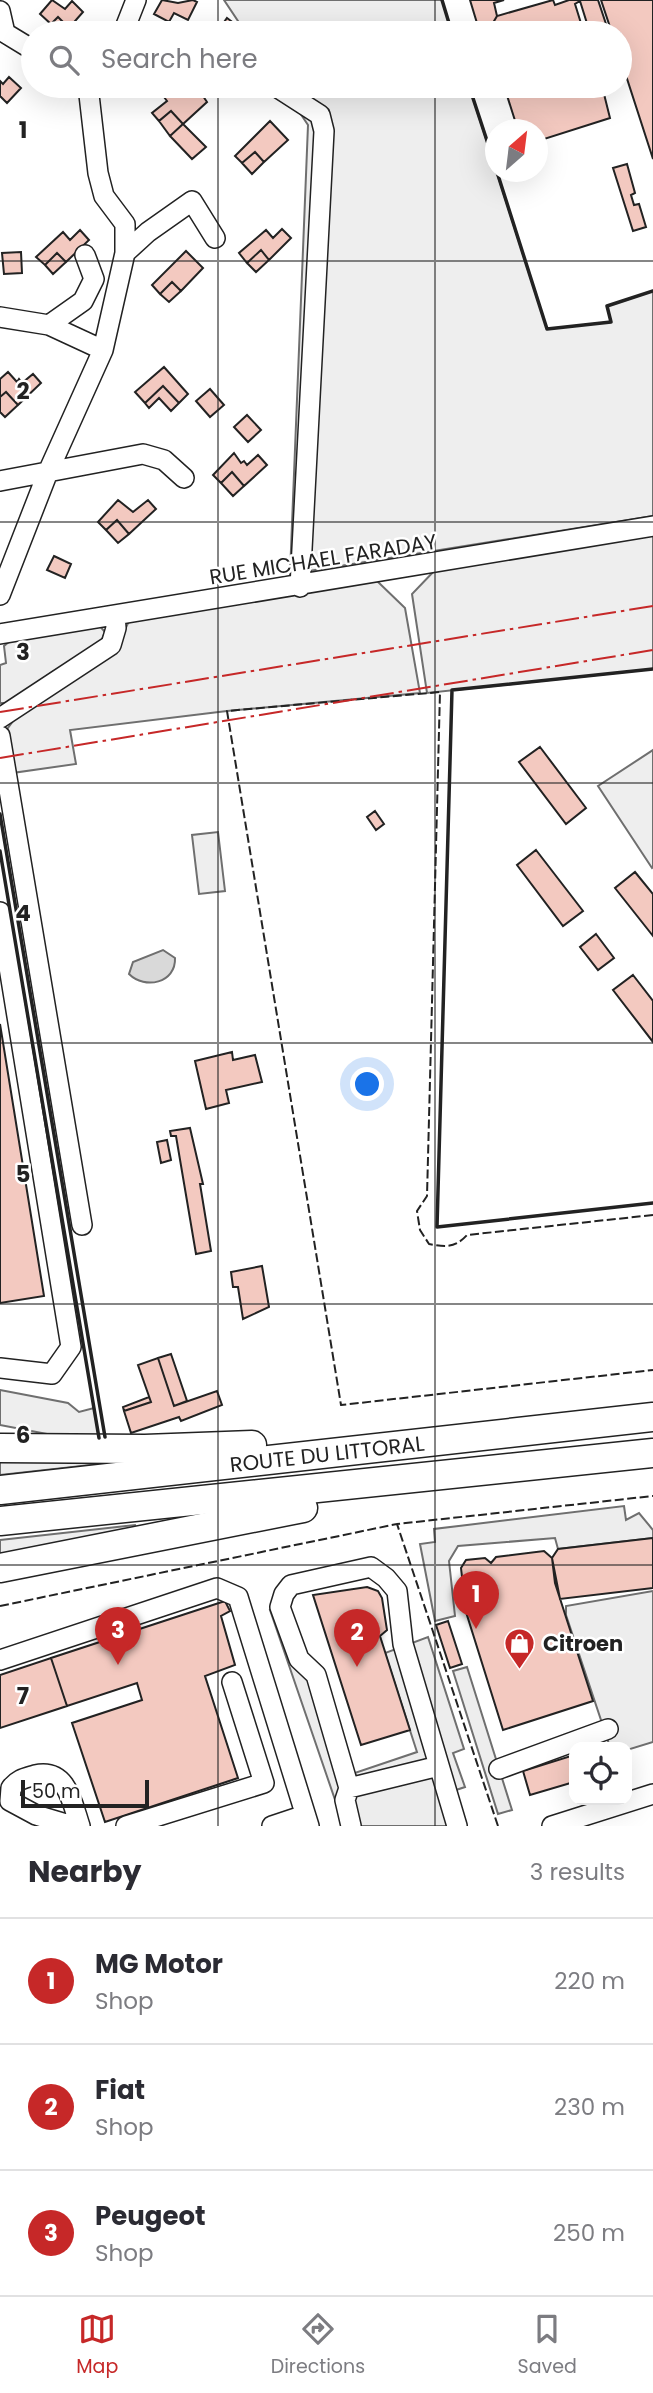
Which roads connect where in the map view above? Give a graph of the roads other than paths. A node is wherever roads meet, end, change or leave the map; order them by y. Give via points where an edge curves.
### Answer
1 (136, 0) edge
2 (0, 11) edge
3 (128, 21) edge
4 (21, 43) edge
5 (89, 98) edge
6 (294, 98) edge
7 (215, 238) dead end
8 (125, 253) junction
9 (85, 255) dead end
10 (0, 317) edge
11 (50, 325) junction
12 (103, 350) junction
13 (48, 472) junction
14 (184, 478) dead end
15 (0, 481) edge
16 (653, 526) edge
17 (300, 587) junction
18 (0, 594) edge
19 (115, 616) junction
20 (0, 634) edge
21 (0, 718) edge
22 (0, 736) edge
23 (0, 912) edge
24 (82, 1225) dead end
25 (0, 1368) edge
26 (653, 1417) edge
27 (496, 1435) junction
28 (0, 1439) edge
29 (0, 1448) edge
30 (56, 1449) junction
31 (653, 1453) edge
32 (486, 1472) junction
33 (0, 1490) edge
34 (0, 1521) edge
35 (0, 1568) edge
36 (0, 1660) edge
37 (232, 1682) dead end
38 (271, 1706) junction
39 (242, 1713) junction
40 (608, 1729) dead end
41 (439, 1766) junction
42 (499, 1769) dead end
43 (349, 1788) junction
44 (653, 1794) edge
45 (632, 1795) edge
46 (604, 1805) edge
47 (307, 1821) edge
48 (73, 1826) edge
49 (80, 1826) edge
50 (126, 1826) edge
51 (272, 1826) edge
52 (351, 1826) edge
53 (457, 1826) edge
54 (552, 1826) edge

1 - 3 street
2 - 4 street via 5,33
5 - 8 street via 98,173 104,196 125,224
6 - 17 street via 320,115 324,131
7 - 8 street via 192,201
8 - 12 street
9 - 11 street via 94,279 83,301
10 - 11 street
11 - 12 street
12 - 13 street
13 - 14 street via 142,454 164,460
13 - 15 street
13 - 18 street
16 - 17 street, RUE MICHAEL FARADAY
17 - 19 street, RUE MICHAEL FARADAY
19 - 20 street, RUE MICHAEL FARADAY
19 - 21 street via 117,628 111,645
22 - 24 street
23 - 25 street via 71,1347 52,1374
26 - 27 highway, ROUTE DU LITTORAL
27 - 30 highway via 145,1450
27 - 33 highway, ROUTE DU LITTORAL
28 - 30 highway
29 - 30 highway
31 - 32 highway, ROUTE DU LITTORAL
32 - 34 highway, ROUTE DU LITTORAL
32 - 35 highway
36 - 38 street via 224,1589 238,1597
37 - 39 street
38 - 39 street
38 - 47 street
39 - 50 street via 264,1783
40 - 42 street
41 - 43 street
41 - 43 street via 403,1644 397,1591 392,1584 371,1567 291,1584 280,1608 299,1659 316,1675
41 - 53 street
43 - 52 street via 345,1800
44 - 45 street
46 - 54 street
47 - 51 street
48 - 49 street via 18,1807 10,1801 11,1788 21,1779 45,1773 56,1776 65,1783

